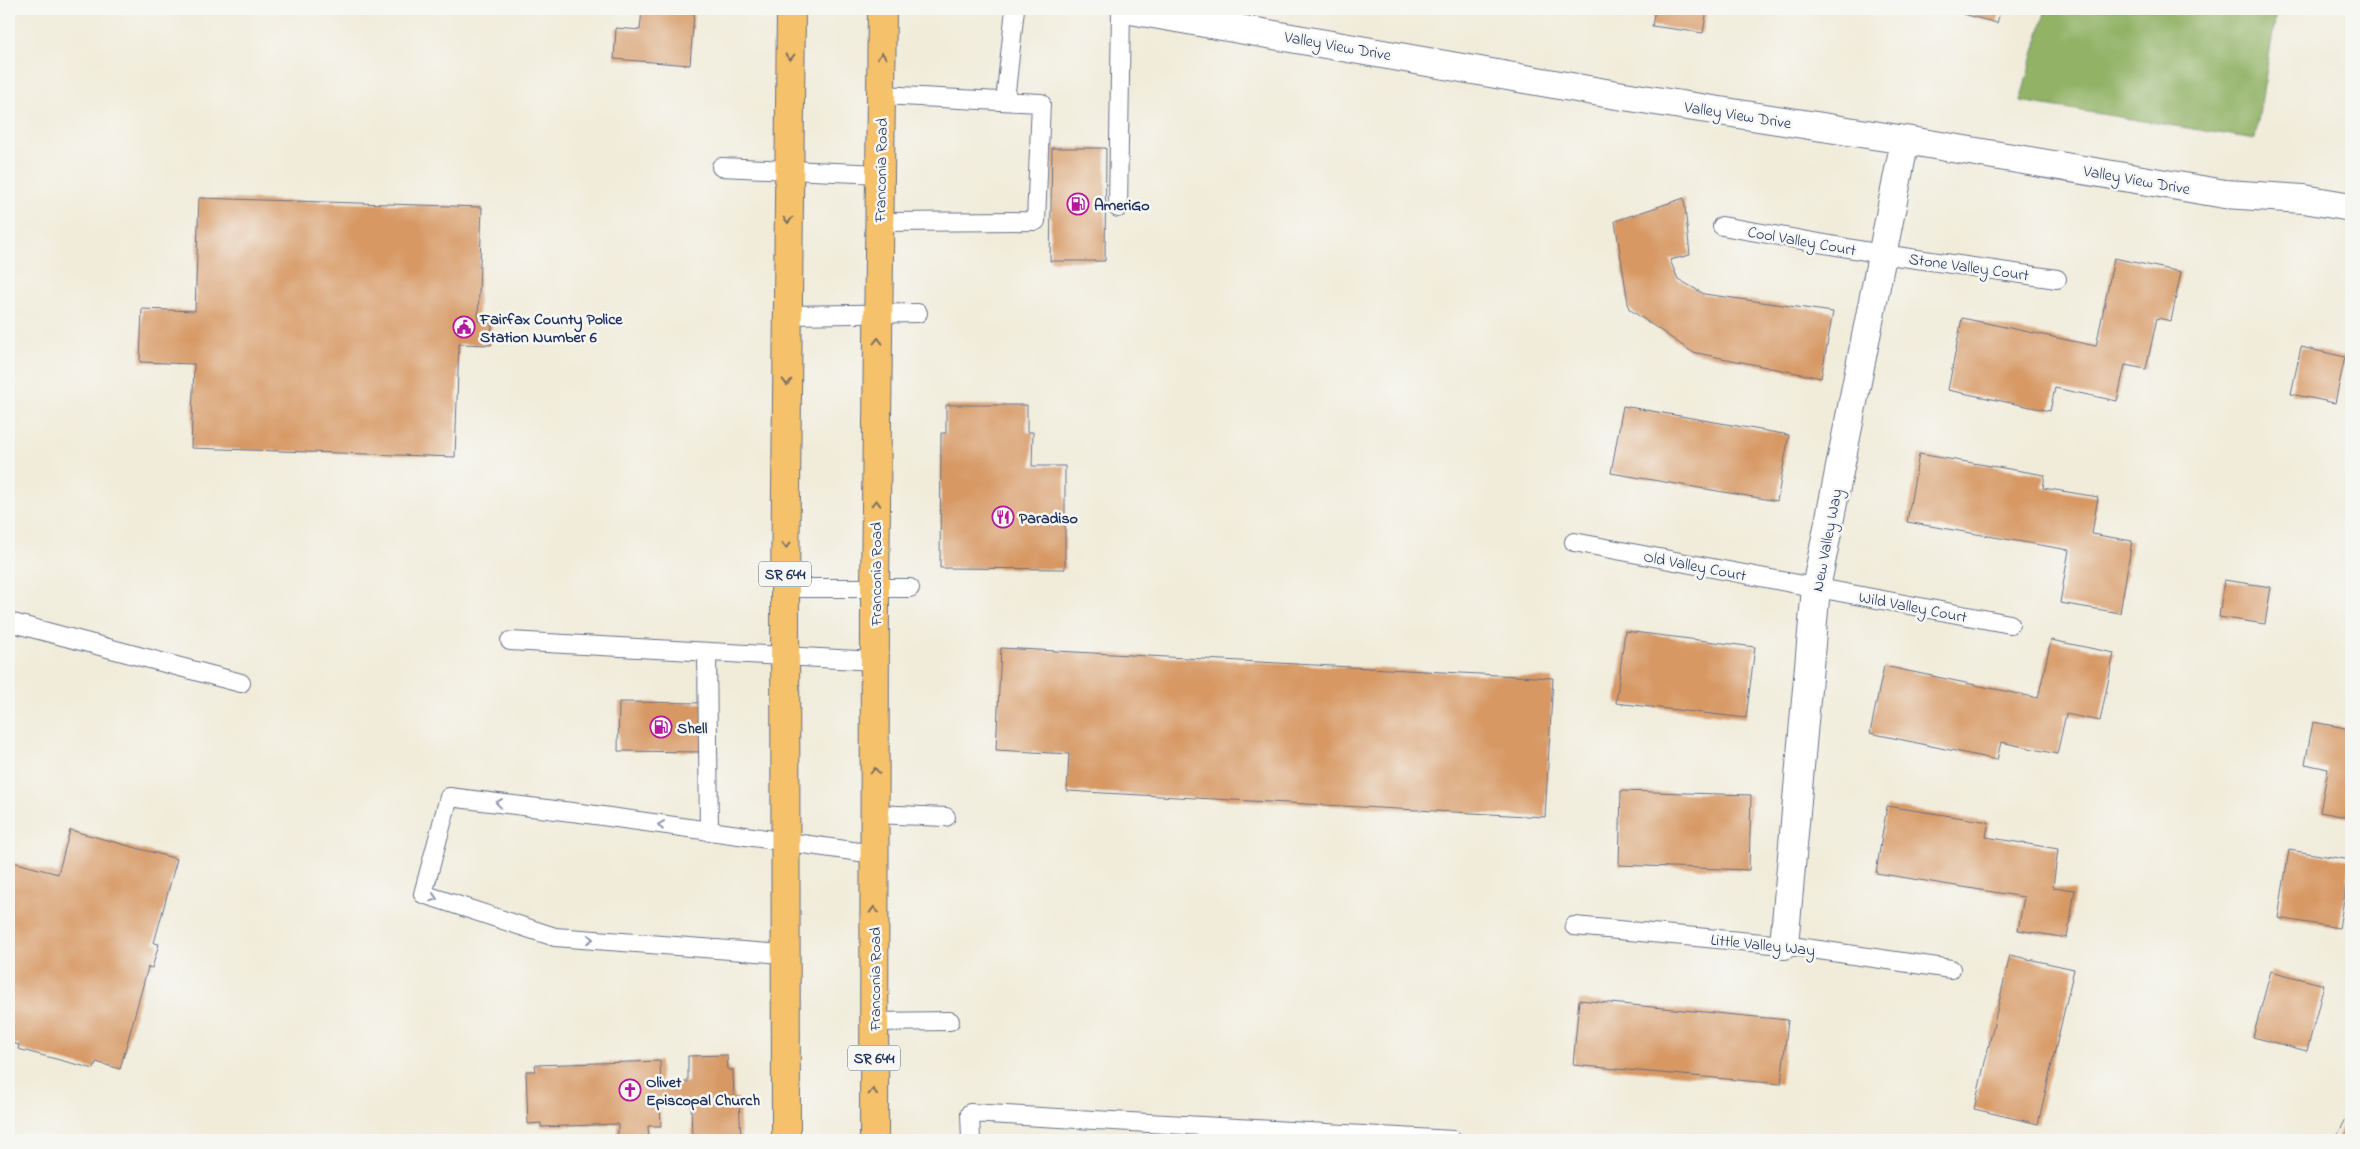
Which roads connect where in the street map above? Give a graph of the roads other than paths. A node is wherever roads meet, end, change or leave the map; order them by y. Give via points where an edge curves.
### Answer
1 (791, 9) edge
2 (882, 9) edge
3 (1015, 9) edge
4 (1121, 9) edge
5 (1125, 9) edge
6 (881, 95) junction
7 (1005, 101) junction
8 (1904, 140) junction
9 (721, 167) dead end
10 (789, 171) junction
11 (880, 174) junction
12 (2351, 207) edge
13 (1118, 208) dead end
14 (879, 222) junction
15 (1722, 226) dead end
16 (1882, 254) junction
17 (2057, 279) dead end
18 (878, 313) junction
19 (918, 313) dead end
20 (788, 314) junction
21 (1574, 542) dead end
22 (875, 587) junction
23 (785, 588) junction
24 (910, 588) dead end
25 (1816, 588) junction
26 (9, 622) edge
27 (2010, 624) dead end
28 (510, 641) dead end
29 (707, 652) junction
30 (785, 657) junction
31 (875, 661) junction
32 (241, 683) dead end
33 (874, 814) junction
34 (946, 818) dead end
35 (709, 832) junction
36 (784, 842) junction
37 (874, 854) junction
38 (1574, 926) dead end
39 (1784, 945) junction
40 (784, 954) junction
41 (1951, 970) dead end
42 (874, 1022) junction
43 (950, 1022) dead end
44 (786, 1140) edge
45 (874, 1140) edge
46 (971, 1140) edge
47 (1453, 1140) edge

1 -> 10 main road, SR 644
6 -> 2 main road, Franconia Road / SR 644
3 - 7 lane
4 - 13 lane
5 - 8 street, Valley View Drive via 1611,94
6 - 7 lane
6 - 11 main road, Franconia Road / SR 644
7 - 14 lane via 1041,103 1036,221
8 - 12 street, Valley View Drive via 2225,194 2304,198
8 - 16 street, New Valley Way
9 - 10 lane
10 - 11 lane
10 -> 20 main road, SR 644
11 - 14 main road, Franconia Road / SR 644
14 - 18 main road, Franconia Road / SR 644
15 - 16 lane, Cool Valley Court
16 - 17 lane, Stone Valley Court
16 - 25 street, New Valley Way
18 - 19 lane
18 - 20 lane
22 -> 18 main road, Franconia Road / SR 644
20 -> 23 main road, SR 644
21 - 25 lane, Old Valley Court
22 - 23 lane
22 - 24 lane
22 - 31 main road, Franconia Road / SR 644
23 - 30 main road, SR 644
25 - 27 lane, Wild Valley Court
25 - 39 street, New Valley Way
26 - 32 lane
28 - 29 lane
29 - 30 lane
29 - 35 lane
30 - 31 lane
30 - 36 main road, SR 644
33 -> 31 main road, Franconia Road / SR 644
33 - 34 lane
33 - 37 main road, Franconia Road / SR 644
35 - 36 lane
35 -> 40 lane via 449,797 423,894 556,937
36 - 37 lane
36 - 40 main road, SR 644
42 -> 37 main road, Franconia Road / SR 644
38 - 39 lane, Little Valley Way
39 - 41 lane, Little Valley Way
40 - 44 main road, SR 644
42 - 43 lane
45 -> 42 main road, Franconia Road / SR 644
46 - 47 lane via 970,1114

